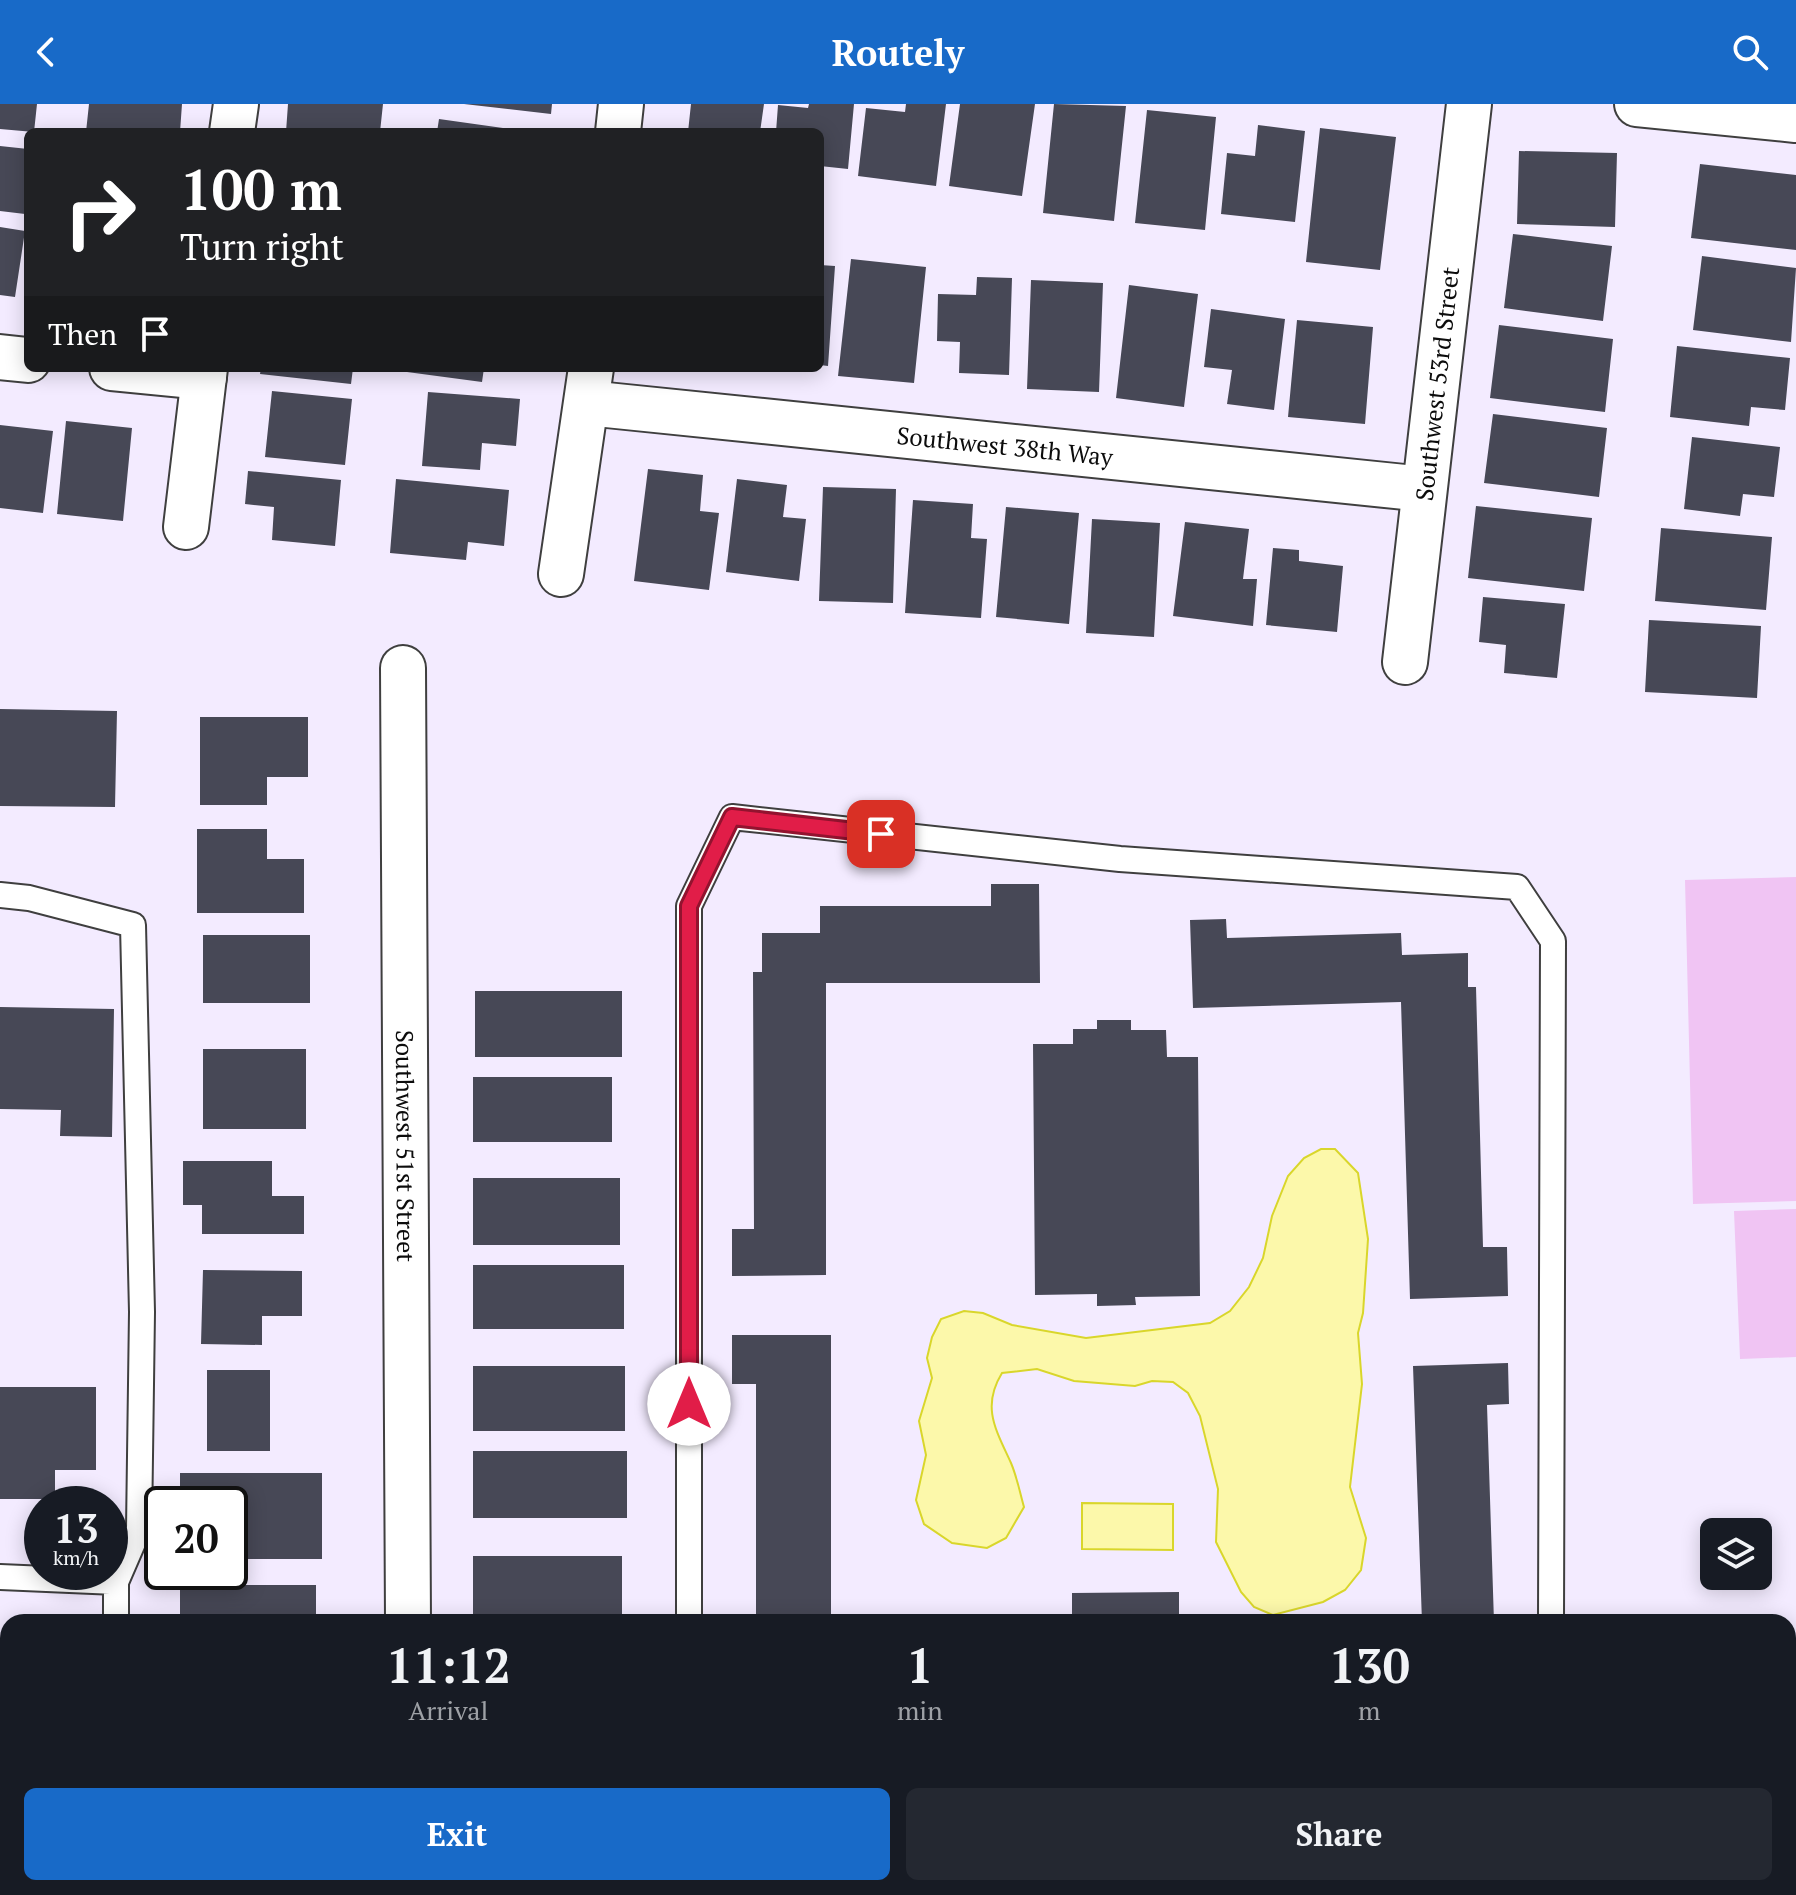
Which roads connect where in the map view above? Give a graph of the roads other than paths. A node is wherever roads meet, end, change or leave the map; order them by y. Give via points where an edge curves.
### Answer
1 (236, 104) edge
2 (621, 104) edge
3 (1469, 104) edge
4 (1637, 104) edge
5 (1796, 120) edge
6 (233, 128) edge
7 (618, 128) edge
8 (0, 357) edge
9 (24, 360) edge
10 (205, 372) edge
11 (589, 386) edge
12 (1424, 489) junction
13 (186, 527) dead end
14 (561, 574) dead end
15 (1405, 662) dead end
16 (403, 668) dead end
17 (0, 895) edge
18 (128, 1554) edge
19 (0, 1577) edge
20 (24, 1578) edge
21 (116, 1590) edge
22 (116, 1614) edge
23 (408, 1614) edge
24 (689, 1614) edge
25 (1551, 1614) edge

1 - 6 street
2 - 7 street
3 - 12 street, Southwest 53rd Street
4 - 5 street
8 - 9 street
10 - 13 street
11 - 12 street, Southwest 38th Way
11 - 14 street
12 - 15 street, Southwest 53rd Street
16 - 23 street, Southwest 51st Street
17 - 18 lane via 133,925 142,1312 139,1529
19 - 20 lane
21 - 22 lane
24 - 25 lane via 689,906 732,817 1120,859 1517,887 1553,941

